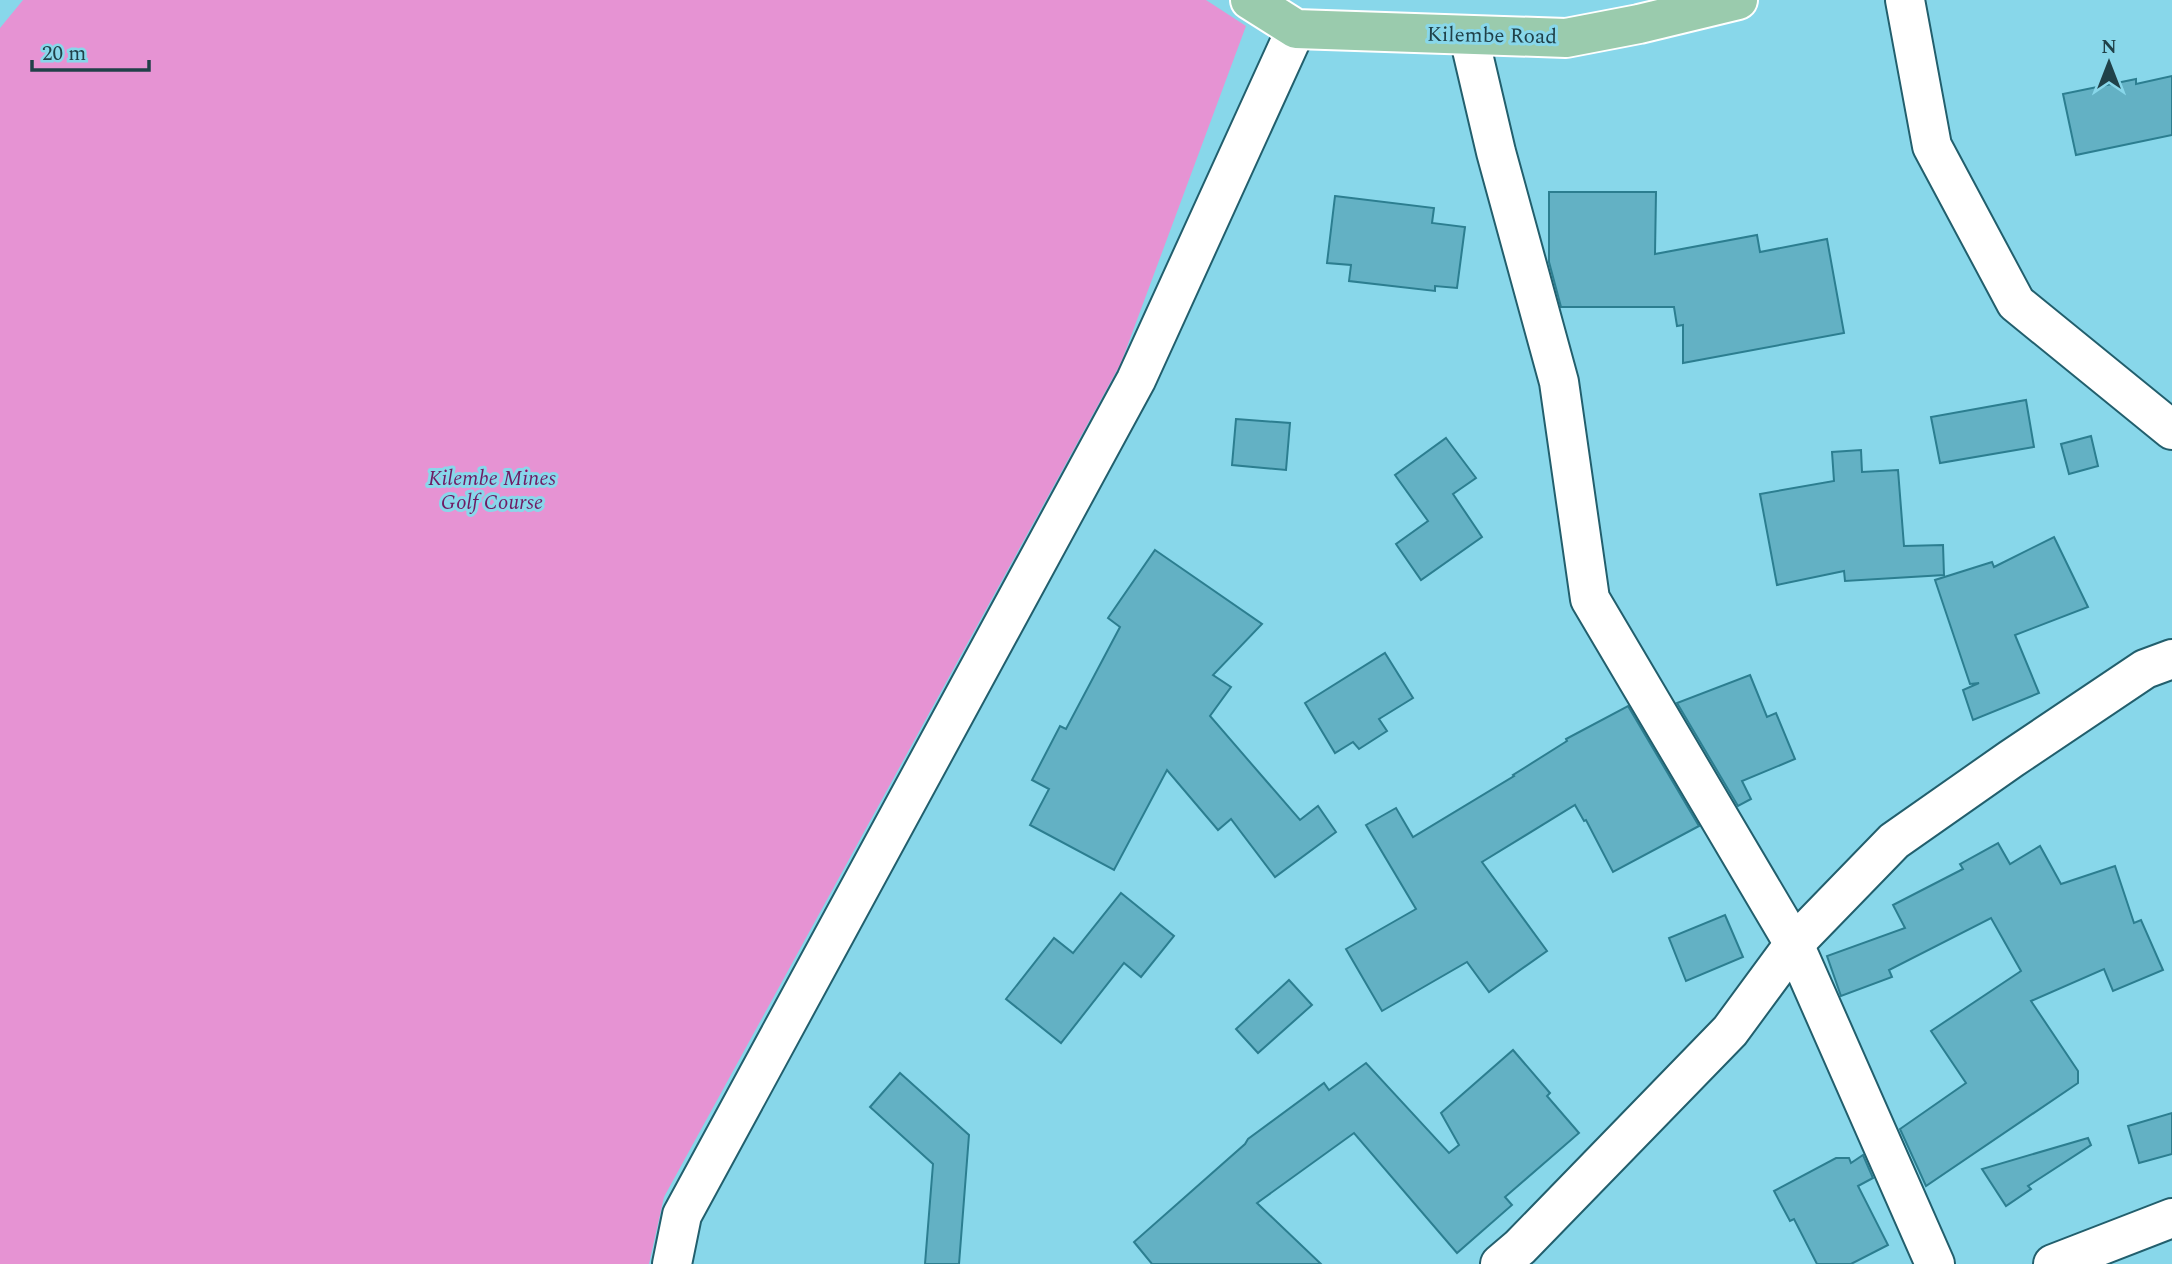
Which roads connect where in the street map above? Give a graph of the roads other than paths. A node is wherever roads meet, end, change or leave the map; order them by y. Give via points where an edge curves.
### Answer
1 (1250, 0) edge
2 (1738, 0) edge
3 (1905, 0) edge
4 (1296, 29) junction
5 (1469, 37) junction
6 (2172, 430) edge
7 (2172, 659) edge
8 (1794, 944) junction
9 (2172, 1218) edge
10 (672, 1264) edge
11 (1500, 1264) edge
12 (1935, 1264) edge
13 (2053, 1264) edge

1 - 4 main road, Kilembe Road
2 - 5 main road, Kilembe Road via 1566,38
3 - 6 street via 1932,146 2016,303
4 - 5 main road, Kilembe Road
4 - 10 street via 1136,380 682,1215
5 - 8 street via 1559,382 1590,599
7 - 8 street via 2145,669 1894,841
8 - 11 street via 1730,1031
8 - 12 street
9 - 13 street

